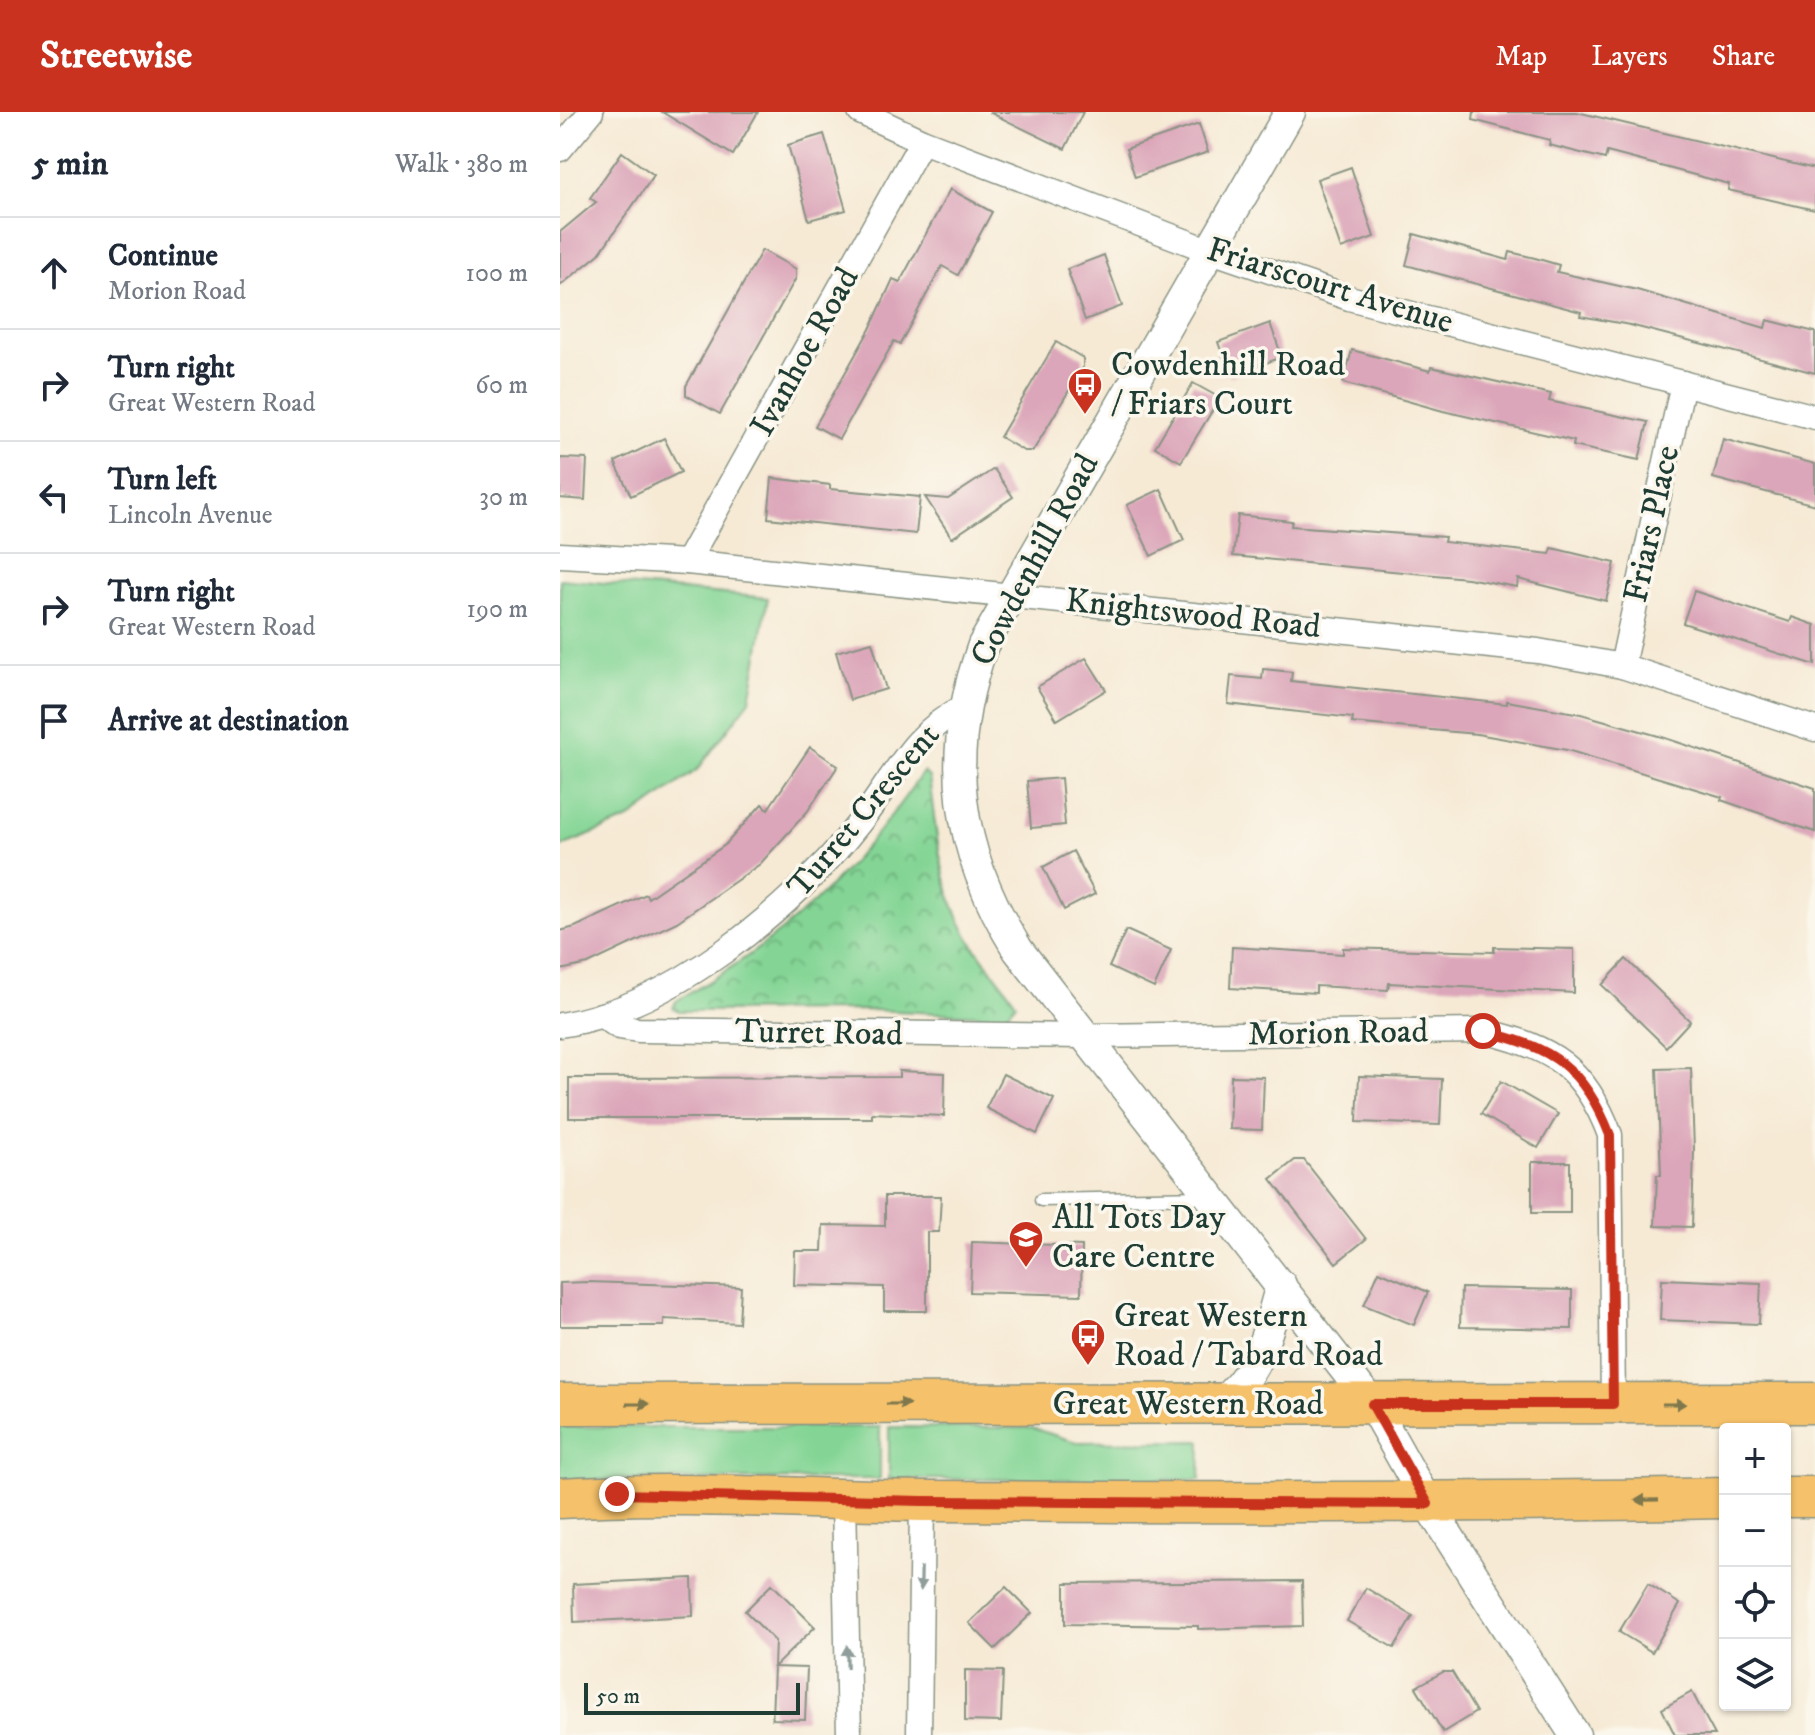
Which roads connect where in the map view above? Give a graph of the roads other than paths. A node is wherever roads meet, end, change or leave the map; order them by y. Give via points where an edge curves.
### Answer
1 (591, 112) edge
2 (860, 112) edge
3 (1290, 112) edge
4 (922, 141) junction
5 (560, 149) edge
6 (1208, 250) junction
7 (1683, 383) junction
8 (1815, 417) edge
9 (560, 555) edge
10 (687, 562) junction
11 (1010, 597) junction
12 (1622, 666) junction
13 (964, 707) junction
14 (1815, 729) edge
15 (601, 1015) junction
16 (560, 1025) edge
17 (1084, 1036) junction
18 (1213, 1197) junction
19 (1041, 1200) dead end
20 (1281, 1285) junction
21 (1813, 1399) edge
22 (560, 1404) edge
23 (1219, 1404) junction
24 (1372, 1404) junction
25 (1613, 1404) junction
26 (1791, 1497) edge
27 (1815, 1497) edge
28 (560, 1498) edge
29 (1719, 1498) edge
30 (844, 1499) junction
31 (922, 1501) junction
32 (1428, 1504) junction
33 (849, 1735) edge
34 (919, 1735) edge
35 (1575, 1735) edge

1 - 5 street
2 - 4 street, Friarscourt Avenue
3 - 6 street, Cowdenhill Road
4 - 6 street, Friarscourt Avenue
4 - 10 street, Ivanhoe Road
6 - 7 street, Friarscourt Avenue via 1349,298
6 - 11 street, Cowdenhill Road
7 - 8 street, Friarscourt Avenue
7 - 12 street, Friars Place
9 - 10 street, Knightswood Road
10 - 11 street, Knightswood Road
11 - 12 street, Knightswood Road via 1448,639
11 - 13 street, Cowdenhill Road via 983,645
12 - 14 street, Knightswood Road
13 - 15 street, Turret Crescent via 927,729 829,861 784,905 716,957
13 - 17 street, Cowdenhill Road via 959,792 979,874 1018,950
15 - 16 street
15 - 17 street, Turret Road via 619,1027 638,1030
17 - 18 street, Cowdenhill Road
17 - 25 street, Morion Road via 1483,1031 1554,1055 1580,1076 1610,1135
18 - 19 lane
18 - 20 street, Cowdenhill Road
20 - 23 street via 1253,1369
20 - 24 street, Cowdenhill Road
25 -> 21 main road, Great Western Road
22 -> 23 main road, Great Western Road
23 - 24 main road, Great Western Road
24 - 25 main road, Great Western Road
24 - 32 street, Cowdenhill Road
26 - 27 main road
28 - 30 main road via 617,1494
29 -> 32 main road
30 - 31 main road
33 -> 30 street
31 - 32 main road
31 -> 34 street
32 - 35 street, Cowdenhill Road

